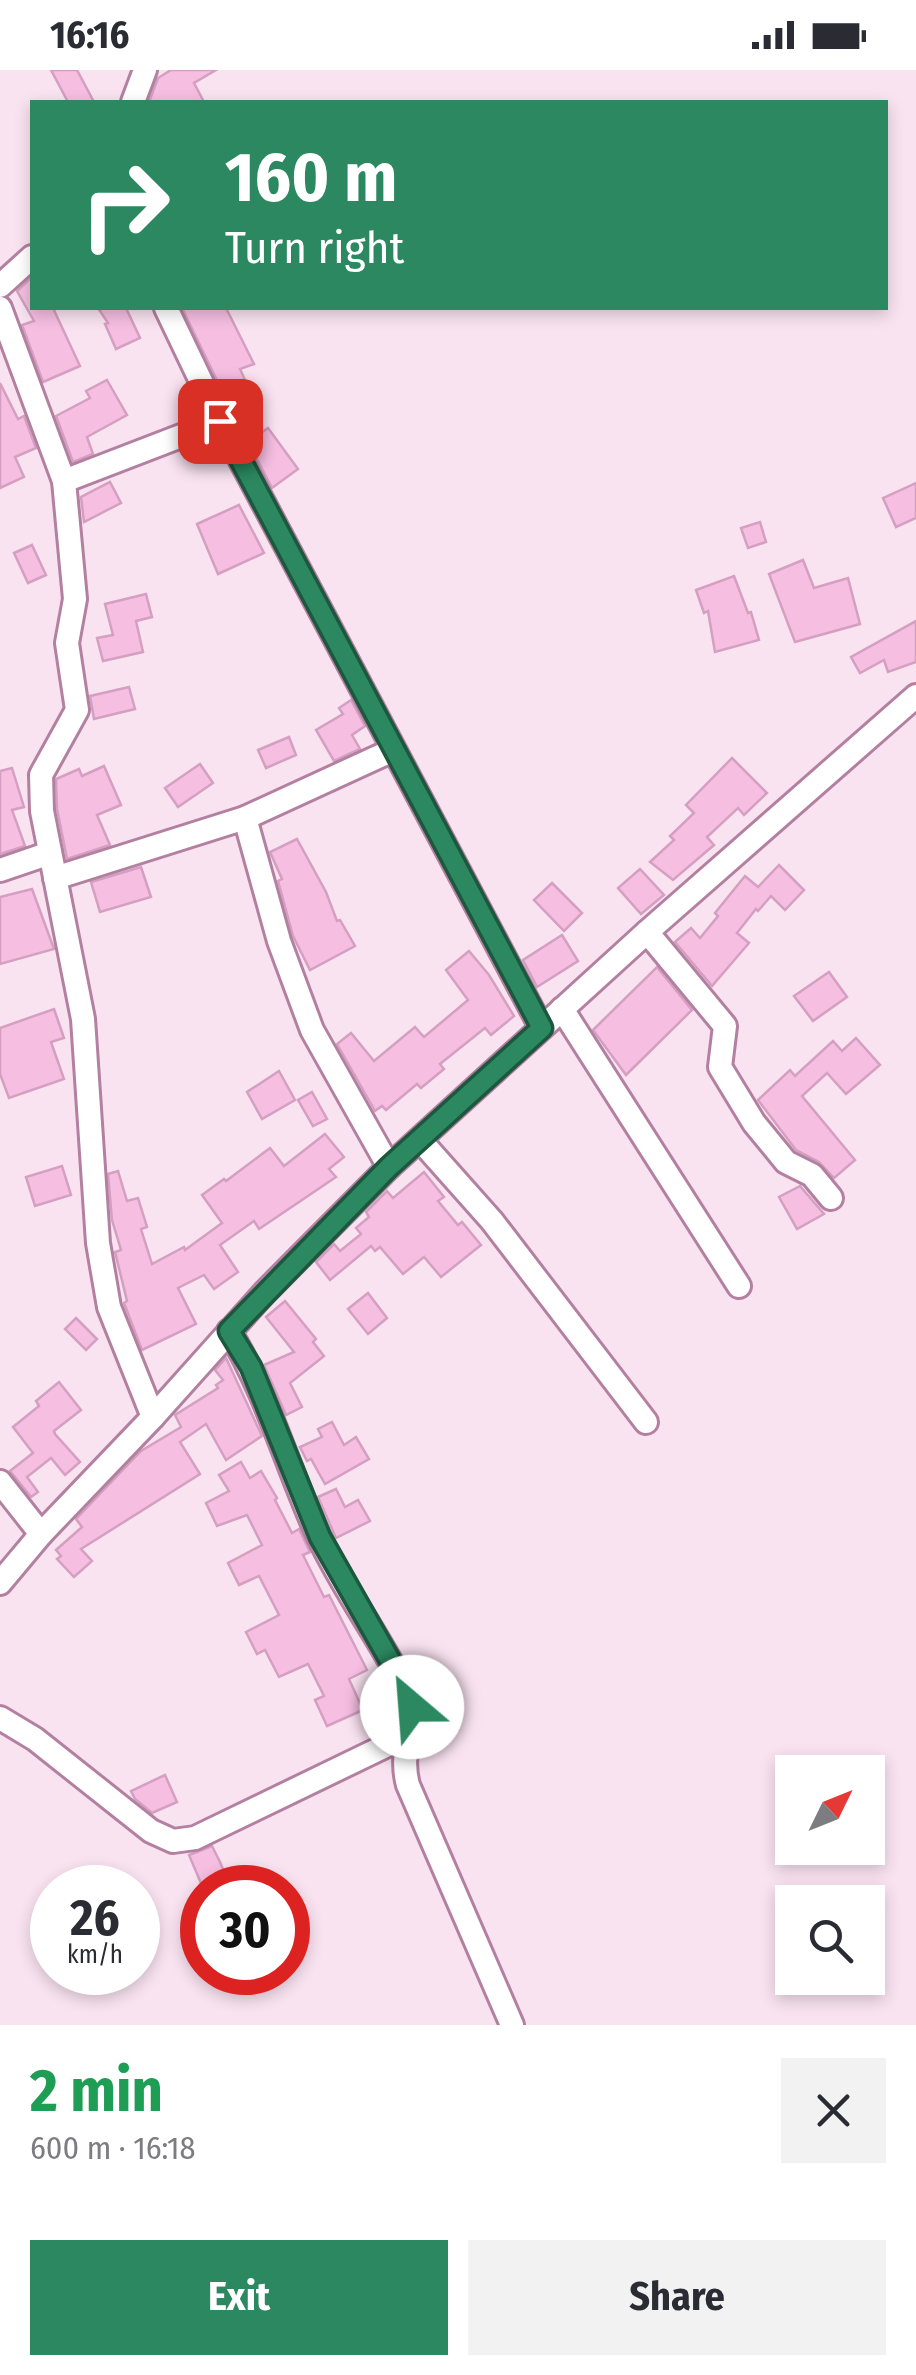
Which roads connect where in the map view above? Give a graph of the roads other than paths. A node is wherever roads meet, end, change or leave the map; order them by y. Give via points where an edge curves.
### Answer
1 (145, 70) edge
2 (134, 100) edge
3 (30, 259) edge
4 (0, 286) edge
5 (0, 308) edge
6 (167, 310) edge
7 (220, 421) junction
8 (64, 481) junction
9 (916, 696) edge
10 (394, 750) junction
11 (245, 818) junction
12 (50, 853) junction
13 (0, 870) edge
14 (55, 878) junction
15 (646, 932) junction
16 (562, 1009) junction
17 (542, 1028) junction
18 (420, 1140) junction
19 (389, 1167) junction
20 (831, 1198) dead end
21 (740, 1286) dead end
22 (229, 1331) junction
23 (153, 1417) junction
24 (646, 1422) dead end
25 (0, 1482) edge
26 (41, 1534) junction
27 (0, 1583) edge
28 (0, 1718) edge
29 (406, 1736) junction
30 (512, 2025) edge

1 - 2 street
3 - 4 street
5 - 8 street
6 - 7 street
7 - 8 street
7 - 10 street
8 - 12 street via 76,598 67,643 77,710 41,775
9 - 15 street
10 - 11 street
10 - 17 street
11 - 14 street
11 - 19 street via 312,1030
12 - 13 street
12 - 14 street
14 - 23 street via 83,1020 98,1244 109,1307
15 - 16 street
15 - 20 street via 726,1026 720,1067 754,1123 786,1162 812,1175
16 - 17 street
16 - 21 street
17 - 18 street
18 - 19 street
18 - 24 street via 492,1221
19 - 22 street
22 - 23 street
22 - 29 street via 251,1367 320,1537 409,1696
23 - 26 street
25 - 26 street
26 - 27 street
28 - 29 street via 152,1831 174,1840 196,1838
29 - 30 street via 408,1786

